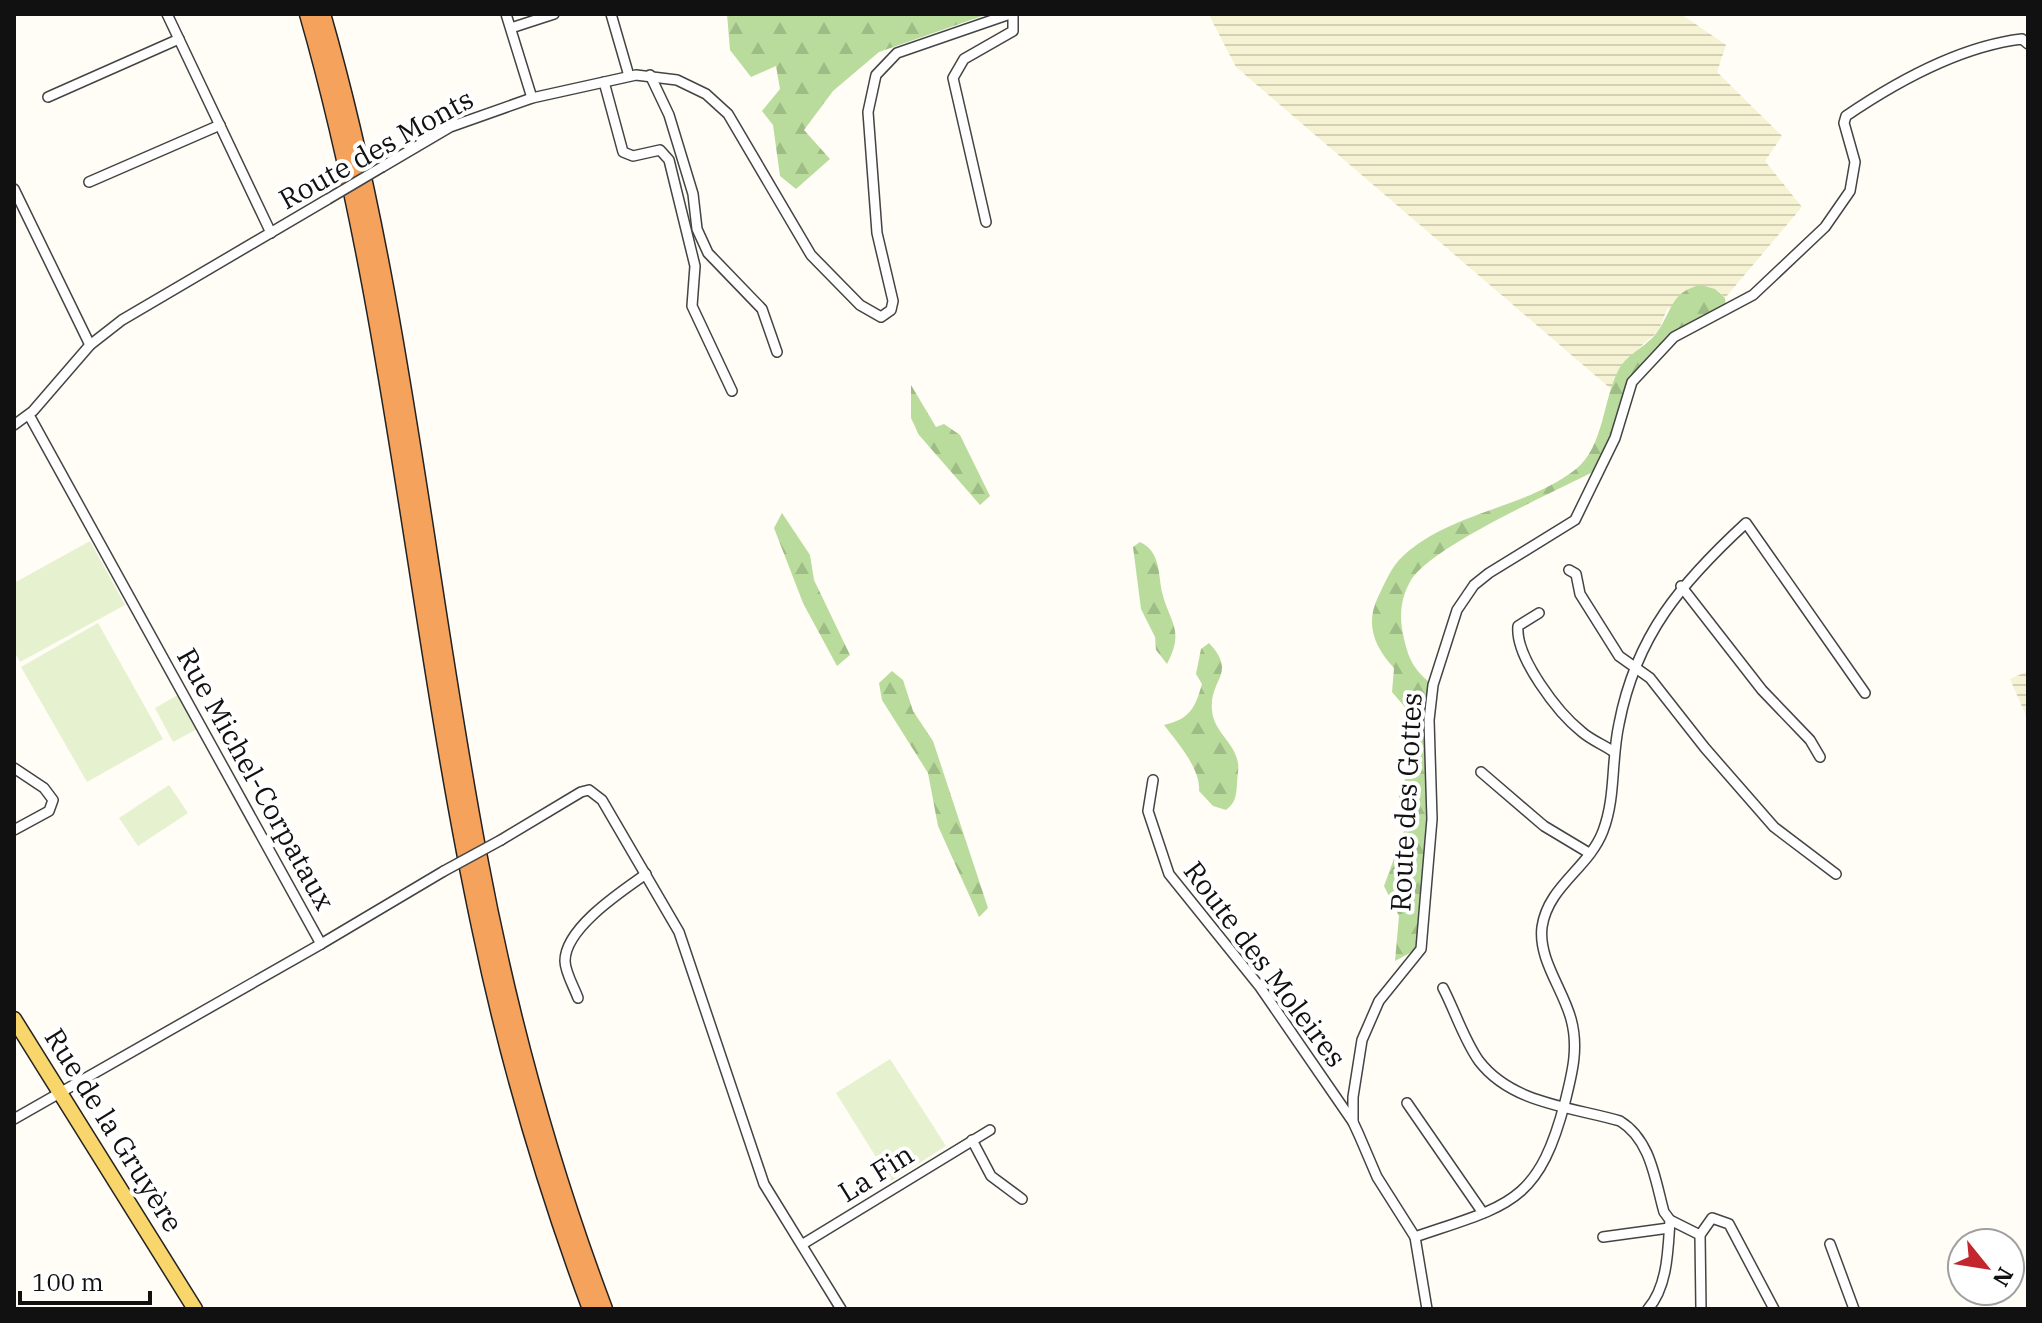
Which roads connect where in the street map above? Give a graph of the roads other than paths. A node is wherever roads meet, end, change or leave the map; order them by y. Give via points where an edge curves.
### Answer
1 (167, 14) edge
2 (308, 14) edge
3 (322, 14) edge
4 (506, 14) edge
5 (554, 14) edge
6 (611, 14) edge
7 (1012, 14) edge
8 (511, 28) junction
9 (179, 39) junction
10 (2028, 44) edge
11 (650, 75) junction
12 (629, 76) junction
13 (604, 82) junction
14 (48, 97) dead end
15 (532, 98) junction
16 (220, 125) junction
17 (89, 182) dead end
18 (14, 189) edge
19 (986, 222) dead end
20 (271, 233) junction
21 (90, 345) junction
22 (777, 352) dead end
23 (732, 391) dead end
24 (29, 415) junction
25 (14, 425) edge
26 (1569, 570) dead end
27 (1681, 586) junction
28 (1539, 613) dead end
29 (1635, 667) junction
30 (1865, 693) dead end
31 (1614, 752) junction
32 (1820, 757) dead end
33 (14, 768) edge
34 (1481, 772) dead end
35 (1153, 780) dead end
36 (14, 830) edge
37 (1589, 853) junction
38 (646, 874) junction
39 (1836, 874) dead end
40 (321, 944) junction
41 (1443, 988) dead end
42 (578, 998) dead end
43 (14, 1019) edge
44 (60, 1094) junction
45 (1407, 1103) dead end
46 (1564, 1106) junction
47 (14, 1119) edge
48 (1353, 1122) junction
49 (990, 1130) dead end
50 (972, 1140) junction
51 (1022, 1199) dead end
52 (1483, 1213) junction
53 (1670, 1224) junction
54 (1700, 1235) junction
55 (1415, 1237) junction
56 (1603, 1237) dead end
57 (803, 1244) junction
58 (1830, 1244) dead end
59 (195, 1309) edge
60 (591, 1309) edge
61 (604, 1309) edge
62 (841, 1309) edge
63 (1427, 1309) edge
64 (1648, 1309) edge
65 (1701, 1309) edge
66 (1774, 1309) edge
67 (1854, 1309) edge

1 - 9 street
2 - 60 highway via 379,322 481,933 529,1125
3 - 61 highway via 363,177 394,333 493,930 542,1121
4 - 8 street
5 - 8 street
6 - 12 street
7 - 11 street, Route des Monts via 897,53 872,82 868,112 877,233 893,301 881,317 860,305 811,255 746,140 718,103 687,84
7 - 19 street, Route des Monts via 1013,31 964,59 953,78
8 - 15 street
9 - 14 street
9 - 16 street
10 - 48 street, Route des Gottes via 2022,39 2001,41 1961,53 1846,116 1855,162 1850,191 1825,227 1753,295 1674,337 1632,382 1615,438 1575,520 1489,573 1457,610 1433,685 1429,720 1432,819 1421,949 1379,1001 1362,1040 1354,1075
11 - 12 street, Route des Monts
11 - 22 street via 669,115 693,194 697,229 708,253 757,302
12 - 13 street, Route des Monts
13 - 15 street, Route des Monts
13 - 23 street via 623,152 636,156 660,150 668,157 695,266 692,306
15 - 20 street, Route des Monts, bridge via 450,127
16 - 17 street
16 - 20 street
18 - 21 street
20 - 21 street, Route des Monts via 122,320
21 - 24 street, Route des Monts
24 - 25 street, Route des Monts
24 - 40 street, Rue Michel-Corpataux
26 - 29 street via 1576,574 1580,594 1619,656
27 - 29 street
27 - 30 street via 1746,523
27 - 32 street
28 - 31 street via 1518,626 1517,640 1551,701 1582,733
29 - 31 street
29 - 39 street via 1650,678 1774,827
31 - 37 street via 1611,805 1602,835
33 - 36 street via 53,800 49,811
34 - 37 street via 1544,826
35 - 48 street, Route des Moleires via 1148,811 1169,874 1260,987
37 - 46 street via 1555,894 1541,930 1575,1039
38 - 40 street, bridge via 602,800 589,790
38 - 42 street via 604,902 568,950 565,963
38 - 57 street via 679,932 764,1184
40 - 44 street, Rue Michel-Corpataux
41 - 46 street via 1477,1058 1492,1076 1512,1091
43 - 44 main road, Rue de la Gruyère
44 - 47 street, Rue Michel-Corpataux
44 - 59 main road, Rue de la Gruyère
45 - 52 street
46 - 52 street via 1539,1172 1525,1191
46 - 53 street via 1632,1128 1646,1149
48 - 55 street, Route des Gottes via 1377,1177
49 - 50 street, La Fin
50 - 51 street via 991,1176
50 - 57 street, La Fin
52 - 55 street
53 - 54 street
53 - 56 street
53 - 64 street via 1666,1267
54 - 65 street
54 - 66 street via 1712,1218 1729,1224
55 - 63 street, Route des Gottes
57 - 62 street
58 - 67 street

